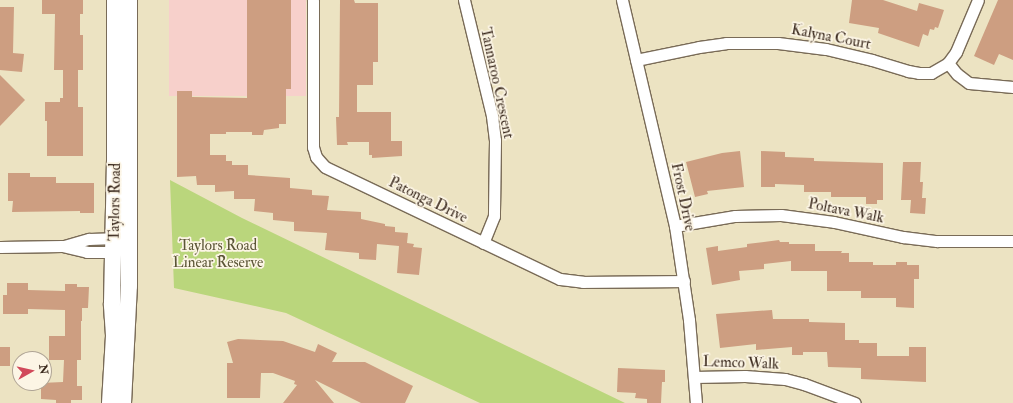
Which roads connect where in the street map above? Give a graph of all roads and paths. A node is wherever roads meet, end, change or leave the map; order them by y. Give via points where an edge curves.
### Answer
1 (115, 0) edge
2 (130, 0) edge
3 (313, 0) edge
4 (464, 0) edge
5 (622, 0) edge
6 (978, 0) edge
7 (125, 35) junction
8 (636, 60) junction
9 (948, 63) junction
10 (1013, 87) edge
11 (675, 226) junction
12 (1013, 241) edge
13 (483, 243) junction
14 (119, 244) junction
15 (0, 247) edge
16 (684, 281) junction
17 (694, 377) junction
18 (110, 403) edge
19 (123, 403) edge
20 (696, 403) edge
21 (855, 403) edge

1 - 7 main road, Taylors Road
2 - 7 main road, Taylors Road
3 - 13 street, Patonga Drive via 313,147 316,157 325,167
4 - 13 street, Tannaroo Crescent via 495,134 494,216
5 - 8 street, Frost Drive
6 - 9 street, Kalyna Court via 956,52
7 - 14 main road, Taylors Road
8 - 9 street, Kalyna Court via 699,47 771,43 847,53 919,73 931,73
8 - 11 street, Frost Drive
9 - 10 street via 969,83
11 - 12 street, Poltava Walk via 735,216 781,215 938,241
11 - 16 street, Frost Drive
13 - 16 street, Patonga Drive via 551,276 569,281
14 - 15 street via 89,239 62,246
14 - 18 main road, Taylors Road via 112,303 114,352
14 - 19 main road, Taylors Road via 129,286
16 - 17 street, Frost Drive
17 - 20 street, Frost Drive
17 - 21 street, Lemco Walk via 745,376 784,379

